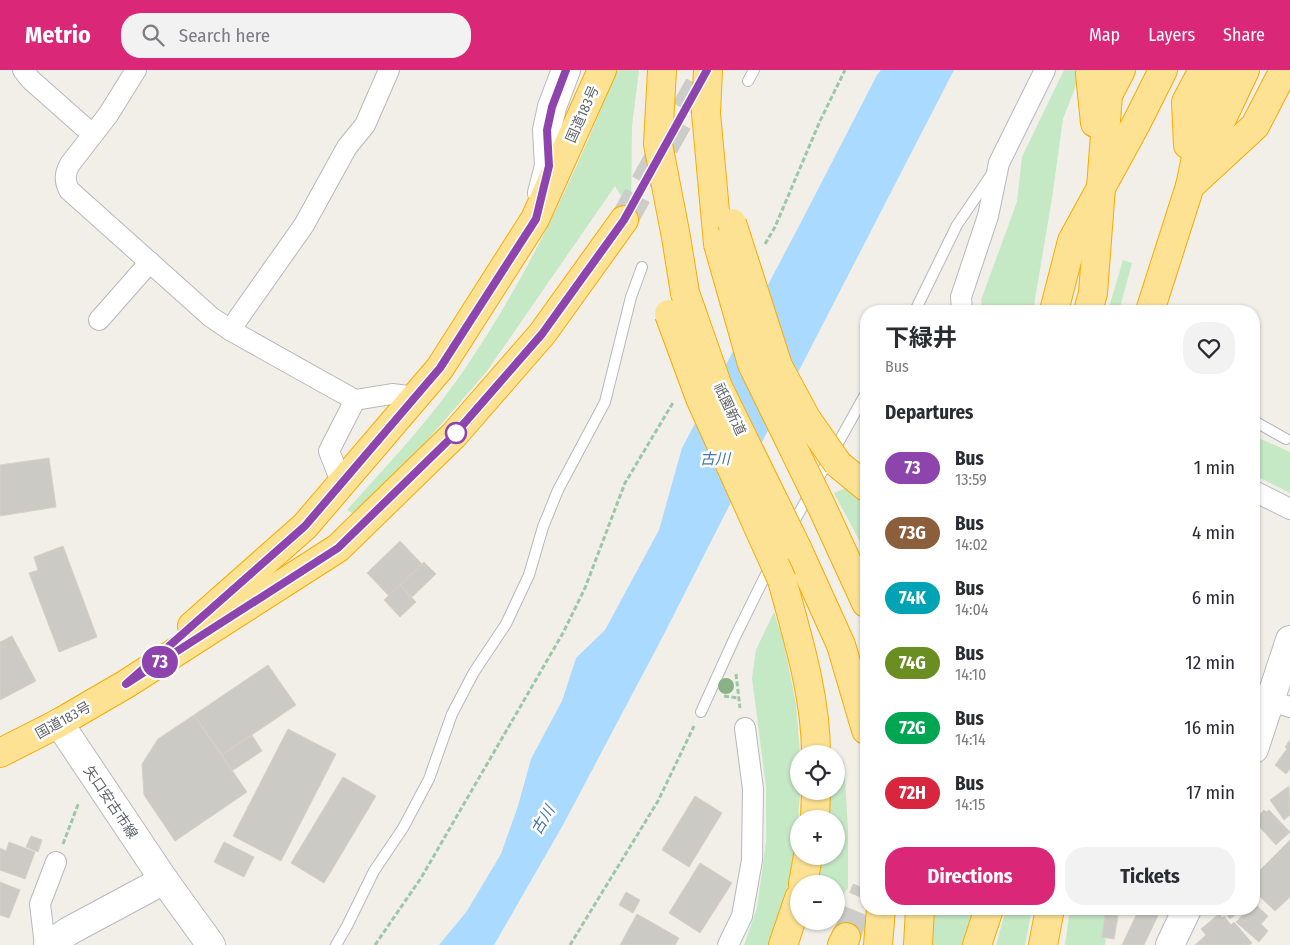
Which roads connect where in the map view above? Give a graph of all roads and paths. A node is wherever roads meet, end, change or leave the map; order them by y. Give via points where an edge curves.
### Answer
1 (24, 70) edge
2 (136, 70) edge
3 (390, 70) edge
4 (566, 70) edge
5 (602, 70) edge
6 (662, 70) edge
7 (708, 70) edge
8 (754, 70) edge
9 (845, 70) edge
10 (1045, 70) edge
11 (1092, 70) edge
12 (1121, 70) edge
13 (1146, 70) edge
14 (1164, 70) edge
15 (1182, 70) edge
16 (1203, 70) edge
17 (1222, 70) edge
18 (1245, 70) edge
19 (1265, 70) edge
20 (1284, 70) edge
21 (748, 81) dead end
22 (1290, 92) edge
23 (92, 134) junction
24 (658, 144) junction
25 (1000, 163) junction
26 (1101, 186) junction
27 (1190, 186) junction
28 (536, 219) junction
29 (624, 220) tunnel mouth
30 (725, 233) junction
31 (765, 244) dead end
32 (150, 262) junction
33 (642, 267) dead end
34 (918, 305) edge
35 (961, 305) edge
36 (1056, 305) edge
37 (1090, 305) edge
38 (1152, 305) edge
39 (100, 320) dead end
40 (230, 330) junction
41 (416, 398) junction
42 (676, 398) dead end
43 (355, 400) junction
44 (860, 405) edge
45 (1260, 424) edge
46 (1286, 439) dead end
47 (860, 482) edge
48 (342, 484) junction
49 (1260, 494) edge
50 (1290, 509) edge
51 (786, 547) junction
52 (860, 590) edge
53 (735, 637) junction
54 (1290, 640) edge
55 (126, 684) junction
56 (1280, 704) edge
57 (860, 710) edge
58 (701, 712) joint
59 (59, 723) junction
60 (745, 728) joint
61 (1260, 739) edge
62 (816, 745) edge
63 (0, 753) edge
64 (79, 802) dead end
65 (56, 862) joint
66 (164, 880) junction
67 (880, 915) edge
68 (920, 915) edge
69 (987, 915) edge
70 (1049, 915) edge
71 (1184, 915) edge
72 (790, 924) edge
73 (47, 945) edge
74 (212, 945) edge
75 (336, 945) edge
76 (375, 945) edge
77 (570, 945) edge
78 (728, 945) edge
79 (783, 945) edge
80 (878, 945) edge
81 (918, 945) edge
82 (977, 945) edge
83 (1043, 945) edge
84 (1170, 945) edge

1 - 23 street
2 - 23 street
3 - 40 street via 365,125 347,147 304,225
4 - 28 main road via 547,130 549,166
5 - 28 highway, 国道183号
6 - 24 highway, 祇園新道
7 - 30 highway via 706,113
8 - 21 lane
9 - 31 path
10 - 25 street
11 - 26 highway
12 - 26 highway via 1108,94
13 - 26 highway via 1129,102
14 - 26 highway
15 - 26 highway via 1153,127
16 - 27 highway via 1186,102
17 - 27 highway via 1208,96
18 - 27 highway
19 - 27 highway via 1244,109
20 - 27 highway via 1255,126
22 - 27 highway via 1266,136
23 - 32 street via 66,172 69,190
24 - 51 highway, 祇園新道, bridge via 685,293 718,386
24 - 62 highway, bridge via 654,214 669,314 700,398 782,580 803,656
25 - 34 lane via 957,225
25 - 35 street via 988,216 960,297
26 - 36 highway via 1072,241
26 - 37 highway
27 - 38 highway
28 - 41 highway, 国道183号 via 440,368
29 - 55 highway, 国道183号 via 542,334 454,435 338,548
30 - 47 highway, bridge via 778,366 806,418 838,464
30 - 52 highway, bridge via 752,364
32 - 39 street
32 - 40 street via 211,318
33 - 75 lane via 631,296 605,402 558,490 529,575 506,624 474,672 452,714 429,779 403,828 374,871
40 - 43 street
41 - 43 street via 392,394
41 - 48 highway, 国道183号
42 - 76 path via 625,483 585,588 563,633 421,878
43 - 48 street via 329,450
44 - 51 lane
45 - 46 lane
48 - 55 highway, 国道183号 via 305,526
49 - 50 street
51 - 53 lane
51 - 57 highway, 祇園新道 via 841,645
53 - 58 lane
53 - 60 path via 738,698
54 - 56 main road
55 - 59 highway, 国道183号
56 - 61 main road
58 - 77 path via 658,801
59 - 63 highway, 国道183号
59 - 66 main road, 矢口安古市線
60 - 78 street via 753,790 752,860 742,916
64 - 65 path
65 - 73 street via 40,904
66 - 73 main road
66 - 74 main road, 矢口安古市線
67 - 80 highway
68 - 81 highway
69 - 82 highway
70 - 83 highway
71 - 84 main road
72 - 79 highway

